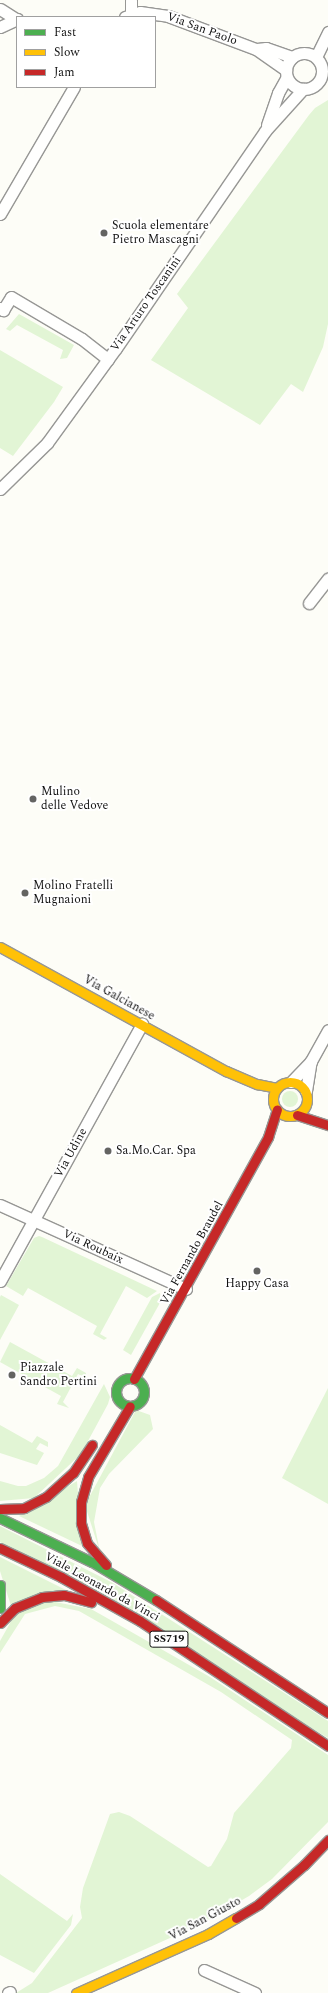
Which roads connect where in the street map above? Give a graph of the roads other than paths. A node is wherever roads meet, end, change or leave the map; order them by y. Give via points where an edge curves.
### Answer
1 (131, 0) edge
2 (0, 9) edge
3 (128, 15) edge
4 (16, 19) edge
5 (0, 27) edge
6 (328, 32) edge
7 (256, 49) junction
8 (292, 57) junction
9 (321, 60) edge
10 (286, 74) junction
11 (325, 75) edge
12 (73, 88) edge
13 (303, 89) junction
14 (265, 132) junction
15 (0, 214) edge
16 (0, 308) edge
17 (108, 359) junction
18 (0, 489) edge
19 (328, 579) edge
20 (309, 604) dead end
21 (0, 947) edge
22 (142, 1024) junction
23 (328, 1030) edge
24 (311, 1061) junction
25 (226, 1071) junction
26 (291, 1082) junction
27 (277, 1088) junction
28 (307, 1096) junction
29 (275, 1105) junction
30 (293, 1115) junction
31 (326, 1124) edge
32 (268, 1137) junction
33 (0, 1205) edge
34 (34, 1220) junction
35 (0, 1281) edge
36 (186, 1289) junction
37 (134, 1379) junction
38 (130, 1406) junction
39 (97, 1437) dead end
40 (0, 1509) edge
41 (0, 1518) edge
42 (0, 1548) edge
43 (0, 1585) edge
44 (133, 1586) junction
45 (0, 1608) edge
46 (140, 1621) junction
47 (0, 1622) edge
48 (328, 1712) edge
49 (328, 1746) edge
50 (328, 1840) edge
51 (204, 1970) dead end
52 (76, 1993) edge
53 (254, 1993) edge

1 - 3 street
2 - 4 street
3 - 7 street, Via San Paolo via 153,12
4 - 5 street
6 - 9 street
7 - 8 street, Via San Paolo via 266,48
7 - 10 street, Via San Paolo
8 - 9 street via 303,53
8 - 10 street
9 - 11 street
10 - 13 street via 291,84
10 - 14 street, Via Arturo Toscanini
11 - 13 street via 314,85
12 - 15 street
13 - 14 street, Via Arturo Toscanini
14 - 17 street, Via Arturo Toscanini
16 - 17 street, Via Arturo Toscanini via 3,310 11,297 82,339
17 - 18 street, Via Arturo Toscanini via 47,443
19 - 20 street
21 - 22 main road, Via Galcianese
22 - 25 main road, Via Galcianese
22 - 34 street, Via Udine
23 - 24 street
24 - 26 street
24 - 28 street
25 - 27 main road, Via Galcianese via 257,1084
25 - 29 main road, Via Galcianese
26 - 27 main road
26 - 28 main road, Via Galcianese via 302,1086
27 - 29 main road via 273,1094
28 - 30 main road via 305,1108
28 - 31 main road, Via Galcianese
29 - 30 main road, Via Galcianese
29 - 32 main road, Via Fernando Braudel
30 - 31 main road, Via Galcianese
30 - 32 main road, Via Fernando Braudel
32 - 36 main road, Via Fernando Braudel
33 - 34 street, Via Roubaix
34 - 35 street, Via Udine
34 - 36 street, Via Roubaix
36 - 37 main road, Via Fernando Braudel
37 - 38 main road via 141,1383 143,1395 139,1402
37 - 38 main road via 127,1378 118,1385 116,1393 117,1403
38 - 44 main road via 88,1477 83,1490 80,1513 83,1534 93,1552
39 - 40 main road via 73,1473 52,1493 24,1508
41 - 44 main road, Viale Leonardo da Vinci / SS719 via 92,1562
42 - 46 main road, Viale Leonardo da Vinci / SS719 via 61,1577
43 - 45 main road
44 - 48 main road, Viale Leonardo da Vinci / SS719
46 - 47 main road via 75,1597 53,1595 23,1604
46 - 49 main road, Viale Leonardo da Vinci / SS719
50 - 52 main road, Via San Giusto via 304,1865 259,1904 208,1934
51 - 53 street

